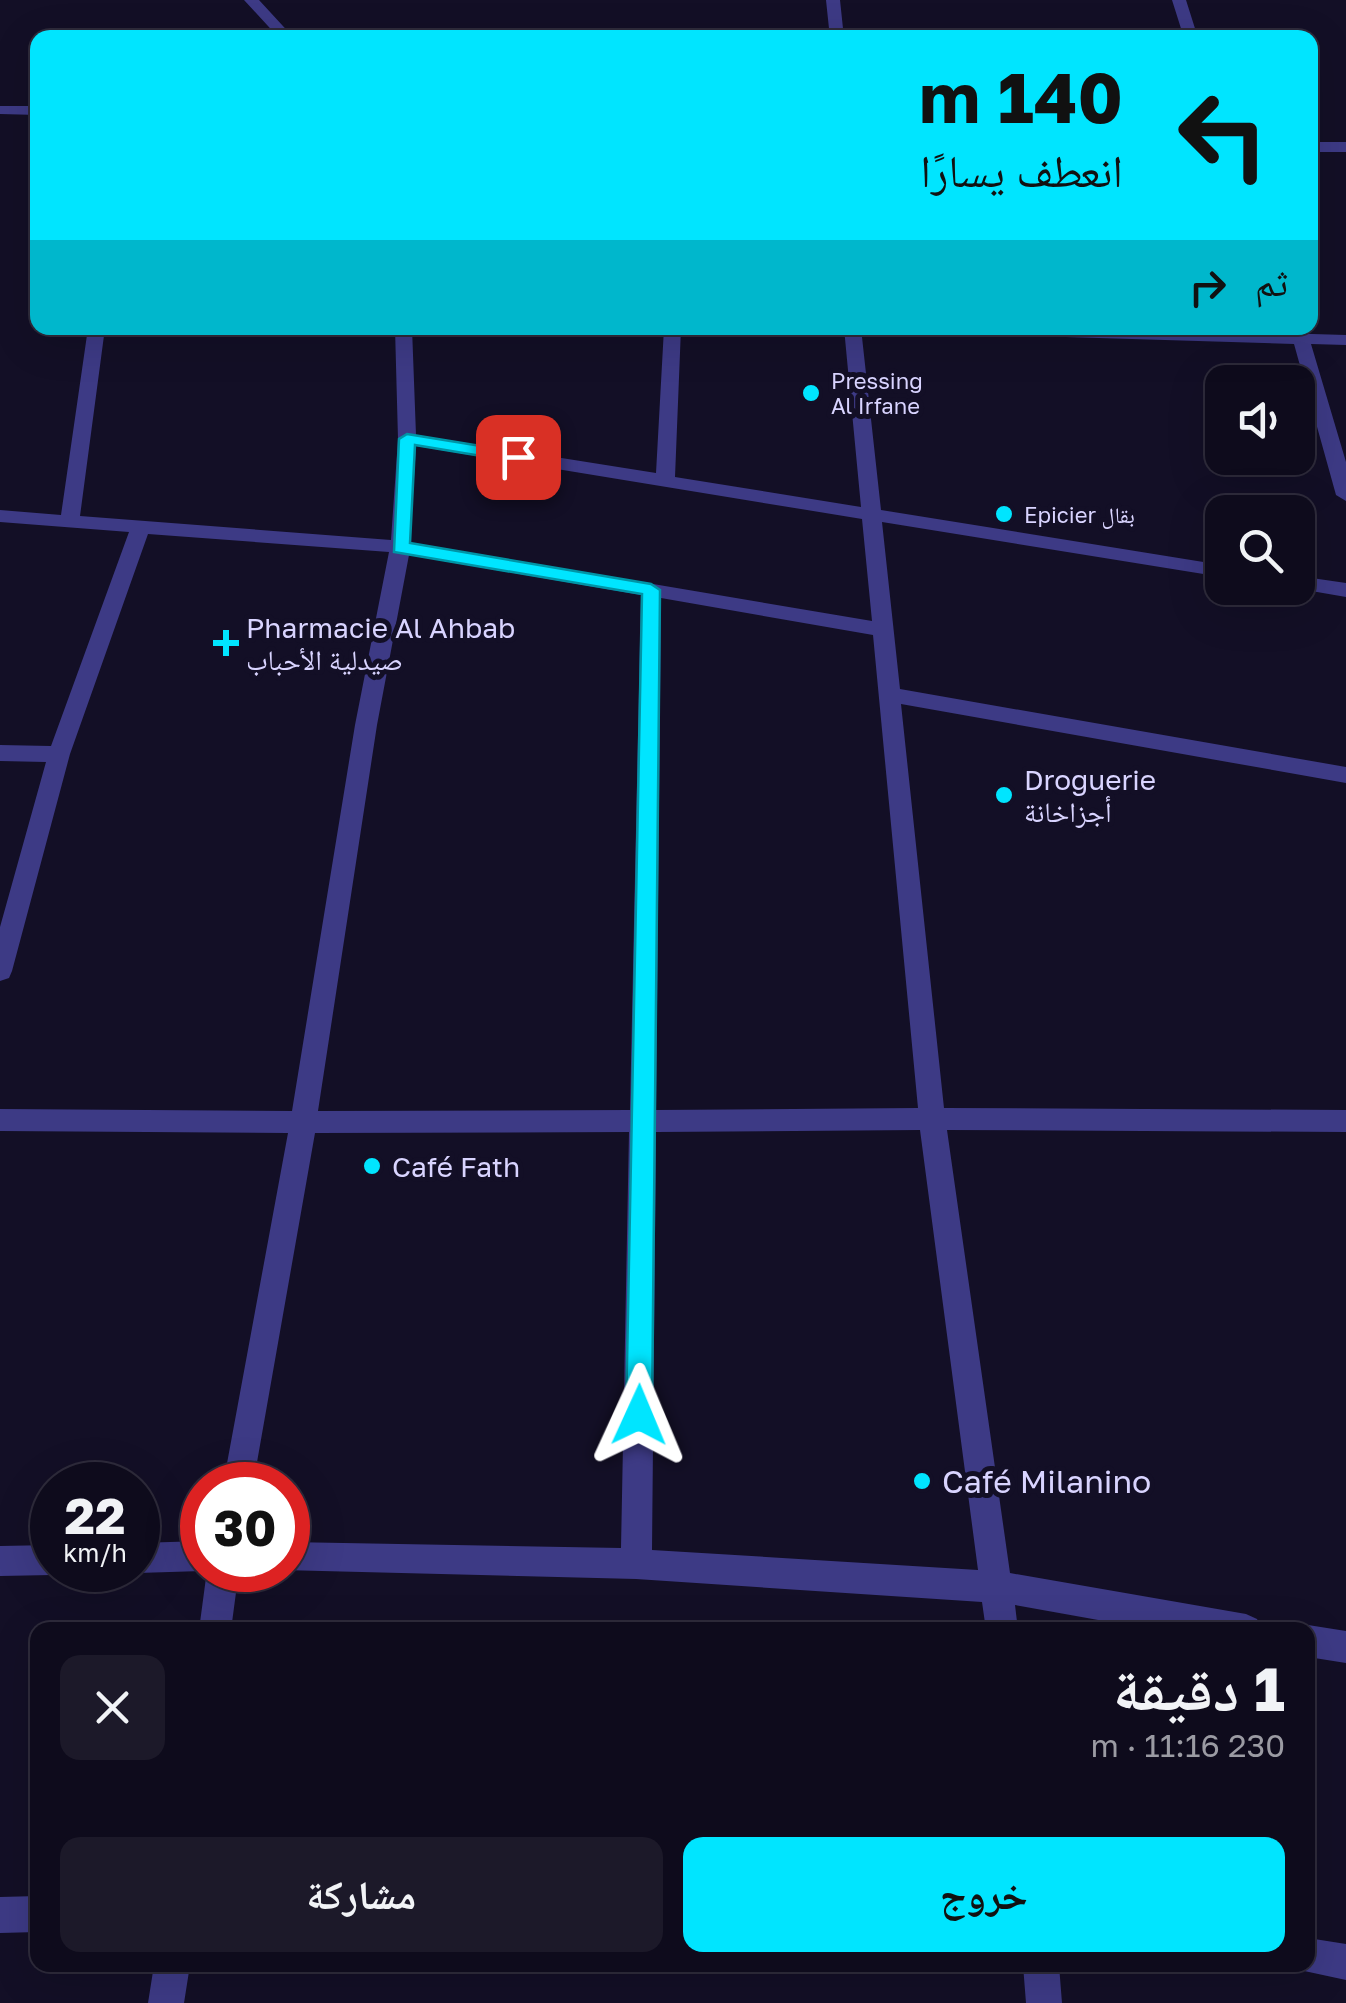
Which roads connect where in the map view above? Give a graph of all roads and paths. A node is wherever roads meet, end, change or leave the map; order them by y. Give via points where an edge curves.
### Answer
1 (252, 0) edge
2 (834, 0) edge
3 (1179, 0) edge
4 (280, 30) edge
5 (837, 30) edge
6 (1188, 30) edge
7 (0, 110) edge
8 (30, 111) edge
9 (1318, 147) edge
10 (1346, 147) edge
11 (95, 335) edge
12 (403, 335) edge
13 (673, 335) edge
14 (854, 335) edge
15 (1169, 335) edge
16 (1301, 339) junction
17 (1346, 340) edge
18 (407, 439) junction
19 (665, 482) junction
20 (1346, 494) edge
21 (0, 516) edge
22 (874, 516) junction
23 (70, 520) junction
24 (142, 524) junction
25 (400, 548) junction
26 (1205, 568) edge
27 (1315, 585) edge
28 (651, 590) junction
29 (1346, 590) edge
30 (883, 630) junction
31 (892, 695) junction
32 (0, 753) edge
33 (59, 754) junction
34 (1346, 775) edge
35 (10, 905) edge
36 (0, 972) edge
37 (646, 1118) junction
38 (932, 1119) junction
39 (0, 1120) edge
40 (1346, 1122) edge
41 (303, 1124) junction
42 (242, 1462) edge
43 (310, 1557) edge
44 (30, 1560) edge
45 (0, 1561) edge
46 (636, 1564) junction
47 (998, 1587) junction
48 (220, 1592) edge
49 (216, 1622) edge
50 (1001, 1622) edge
51 (1200, 1622) edge
52 (1315, 1642) edge
53 (1346, 1647) edge
54 (30, 1914) edge
55 (0, 1915) edge
56 (1315, 1957) edge
57 (1346, 1962) edge
58 (171, 1972) edge
59 (1042, 1972) edge
60 (166, 2003) edge
61 (1044, 2003) edge

1 - 4 street
2 - 5 street
3 - 6 street
7 - 8 street
9 - 10 street
11 - 23 street
12 - 18 street
13 - 19 street
14 - 22 street
15 - 16 street
16 - 17 street
16 - 20 street
18 - 19 street
18 - 25 street
19 - 22 street
21 - 23 street
22 - 26 street
22 - 30 street
23 - 24 street
24 - 25 street
24 - 33 street
25 - 28 street
25 - 41 street
27 - 29 street
28 - 30 street
28 - 37 street
30 - 31 street
31 - 34 street
31 - 38 street
32 - 33 street
33 - 35 street
35 - 36 street
37 - 38 street
37 - 41 street
37 - 46 street
38 - 40 street
38 - 47 street
39 - 41 street
41 - 42 street
43 - 46 street
44 - 45 street
46 - 47 street
47 - 50 street
47 - 51 street
48 - 49 street
52 - 53 street
54 - 55 street
56 - 57 street
58 - 60 street
59 - 61 street

